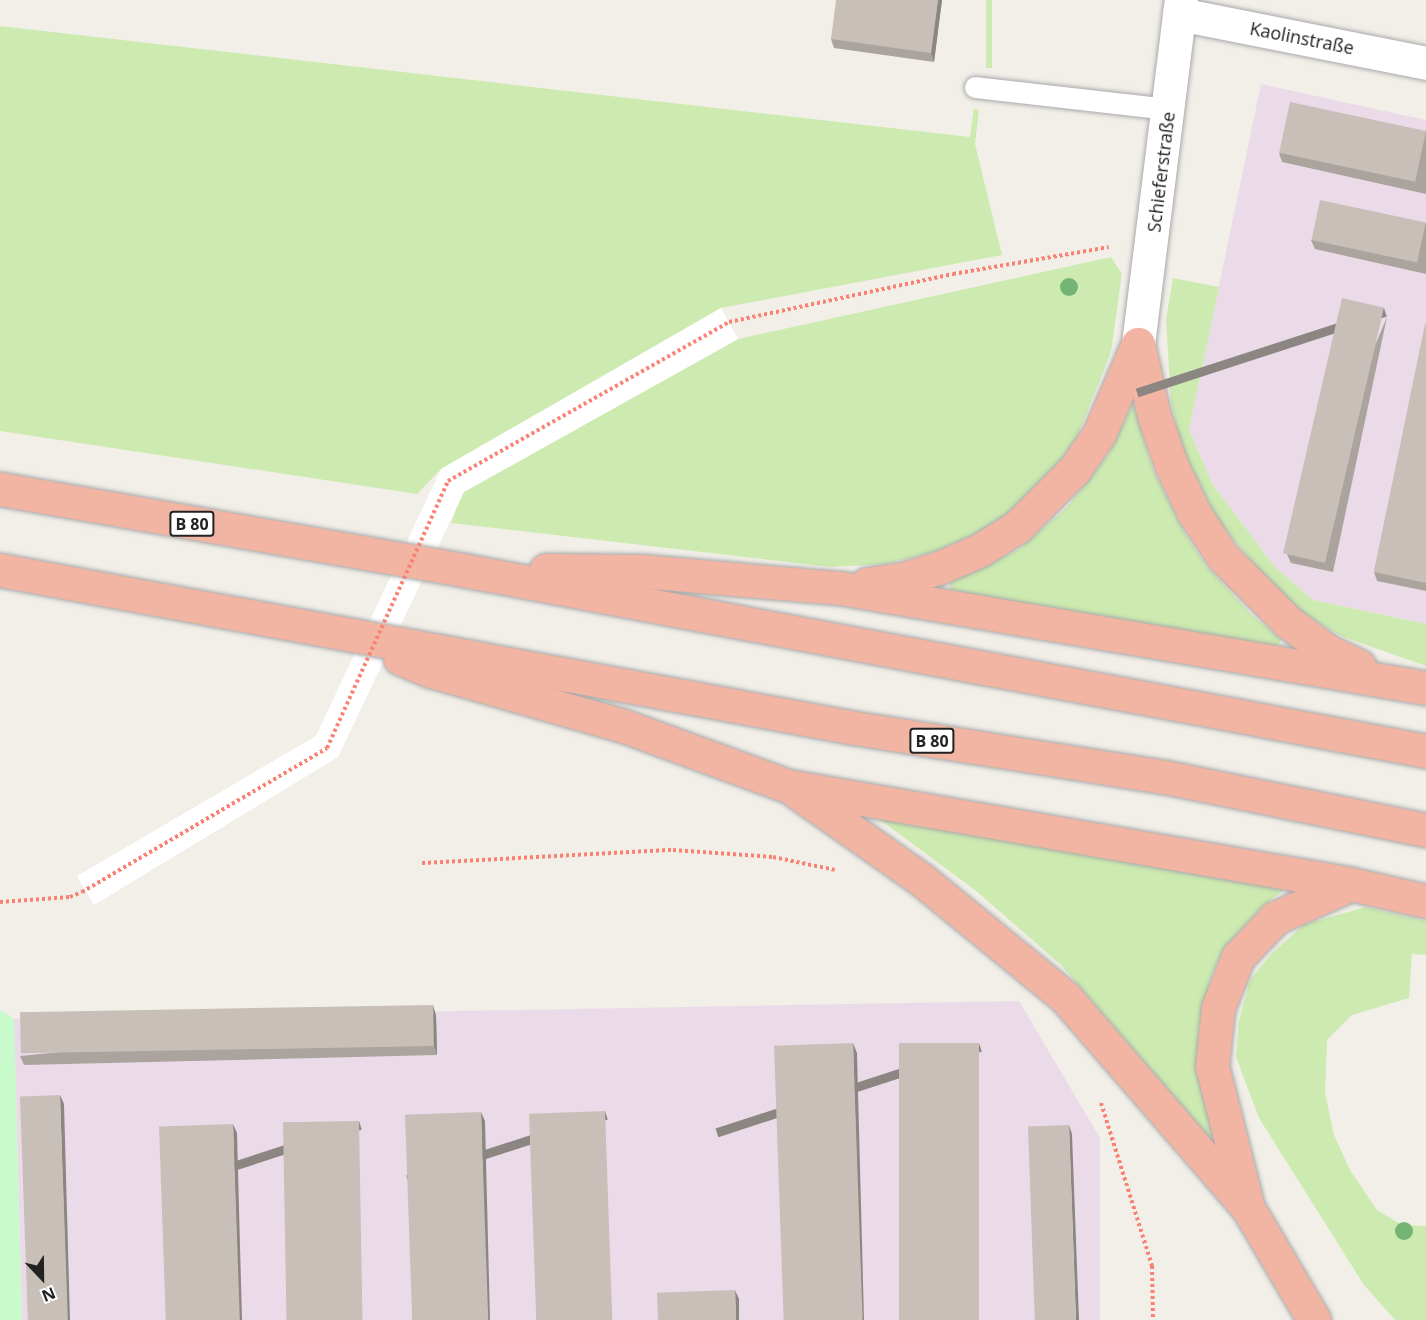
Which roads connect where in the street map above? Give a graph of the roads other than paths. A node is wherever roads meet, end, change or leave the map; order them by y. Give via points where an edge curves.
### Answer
1 (1180, 7) edge
2 (1426, 63) edge
3 (975, 87) dead end
4 (1169, 109) junction
5 (1138, 344) junction
6 (0, 489) edge
7 (0, 570) edge
8 (463, 570) junction
9 (840, 588) junction
10 (337, 632) junction
11 (1387, 679) junction
12 (1426, 688) edge
13 (1426, 751) edge
14 (788, 786) junction
15 (1426, 830) edge
16 (1351, 884) junction
17 (1426, 901) edge
18 (1248, 1208) junction
19 (1314, 1320) edge

1 - 2 street, Kaolinstraße
1 - 4 street, Schieferstraße
3 - 4 lane
4 - 5 street, Schieferstraße
5 - 9 highway via 1099,434 1075,469 1017,527 980,550 940,567 902,579
5 - 11 highway via 1172,467 1194,513 1223,557 1288,622 1329,652
6 - 8 highway, B 80
7 - 10 highway, B 80
8 - 9 highway via 641,571
8 - 13 highway, B 80
9 - 11 highway
10 - 14 highway via 431,671 624,726
10 - 15 highway, B 80 via 855,728 1165,777
11 - 12 highway
14 - 16 highway
14 - 18 highway via 922,880 1066,998
16 - 17 highway
16 - 18 highway via 1275,918 1238,957 1218,1008 1212,1066
18 - 19 highway

